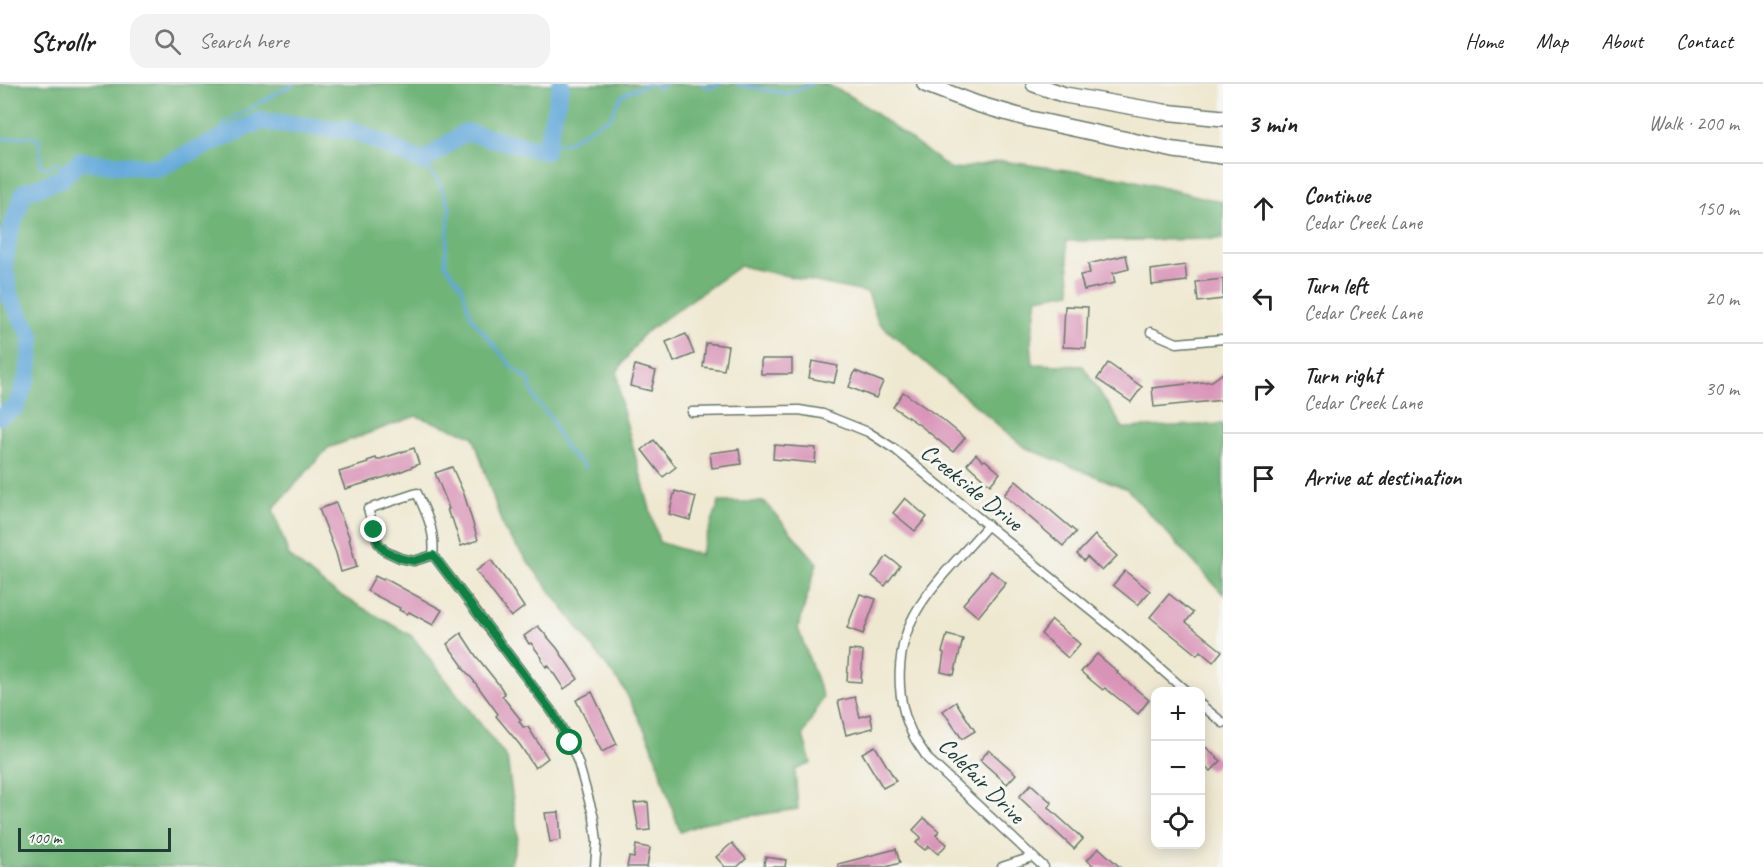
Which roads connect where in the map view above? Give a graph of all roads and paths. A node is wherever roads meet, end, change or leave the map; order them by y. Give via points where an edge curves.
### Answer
1 (925, 84) edge
2 (1034, 84) edge
3 (1223, 118) edge
4 (1223, 156) edge
5 (1151, 332) dead end
6 (1223, 339) edge
7 (692, 412) dead end
8 (988, 525) junction
9 (433, 555) junction
10 (1181, 687) edge
11 (1205, 708) edge
12 (1223, 723) edge
13 (1032, 857) junction
14 (595, 867) edge
15 (1002, 867) edge
16 (1044, 867) edge

1 - 4 highway via 1026,118 1174,150
2 - 3 highway via 1065,95
5 - 6 street via 1177,343
7 - 8 street, Creekside Drive via 800,410 823,414 868,432 896,450
8 - 10 street, Creekside Drive
8 - 13 street, Colefair Drive via 918,609 902,651 901,694 905,715 928,759
9 - 9 street via 414,561 385,551 378,543 368,509 417,493 431,528
9 - 14 street via 553,713 570,743 594,819
11 - 12 street
13 - 15 street
13 - 16 street, Colefair Drive

